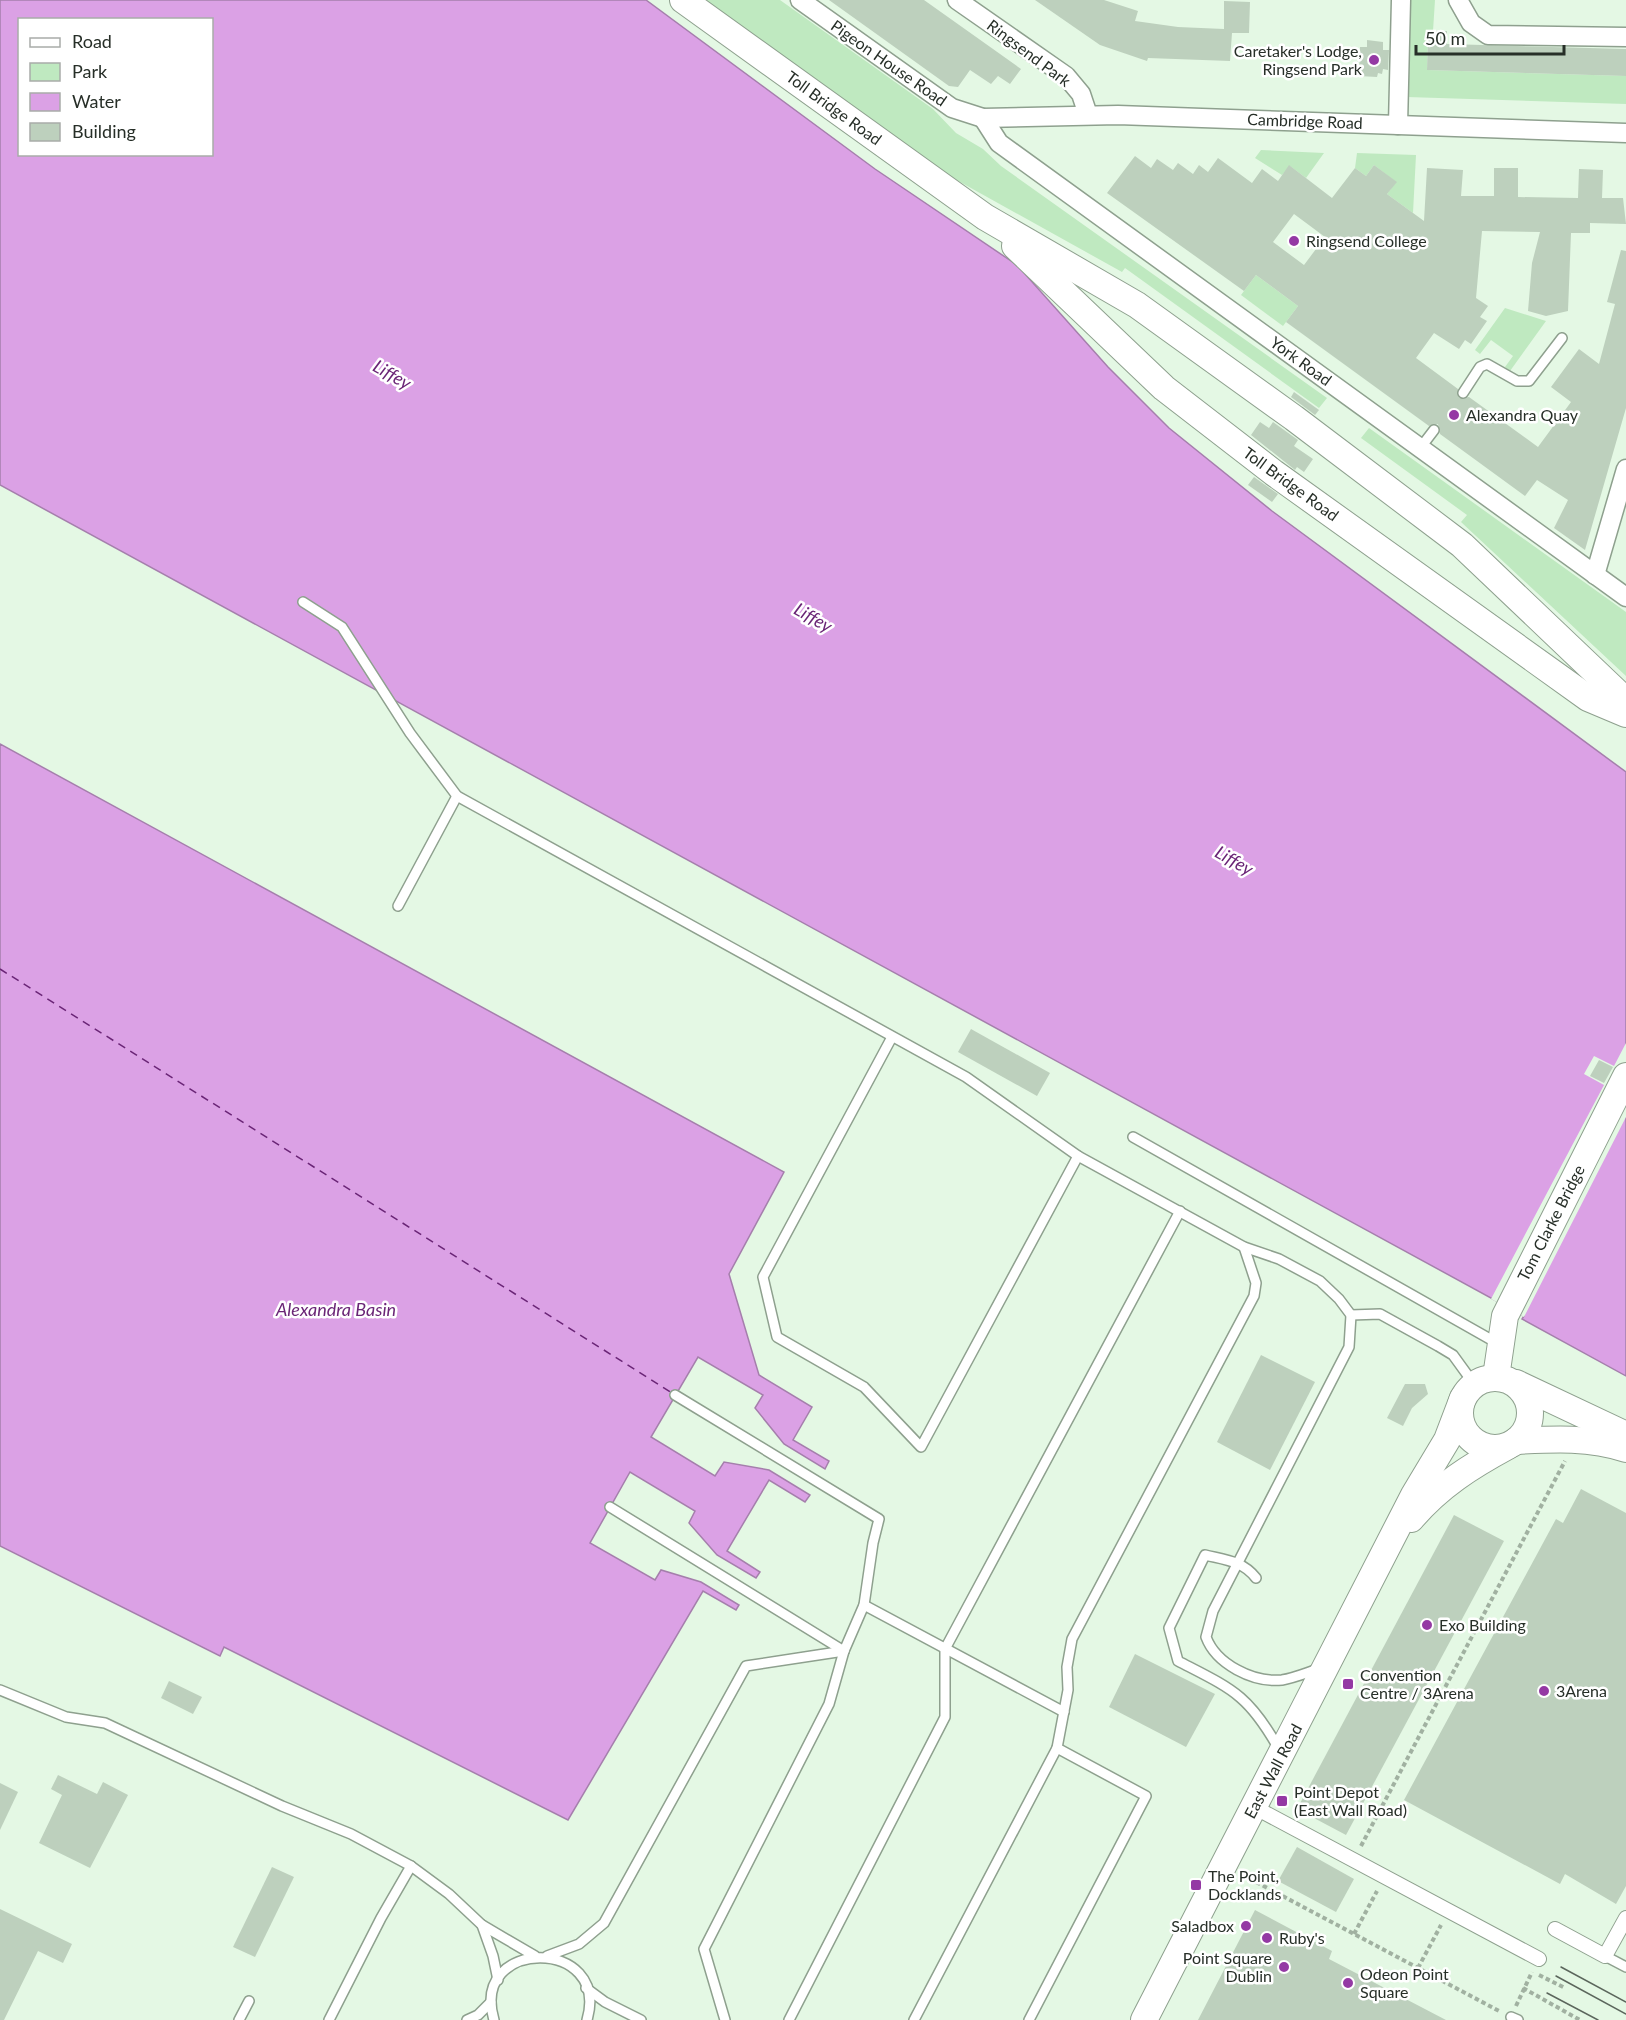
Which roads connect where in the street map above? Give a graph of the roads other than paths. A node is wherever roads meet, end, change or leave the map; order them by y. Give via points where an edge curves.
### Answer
1 (683, 0) edge
2 (800, 0) edge
3 (957, 0) edge
4 (1401, 0) edge
5 (1458, 0) edge
6 (1626, 37) edge
7 (1088, 115) junction
8 (983, 118) junction
9 (1398, 124) junction
10 (1626, 132) edge
11 (984, 217) junction
12 (1562, 338) dead end
13 (1463, 393) dead end
14 (1434, 430) dead end
15 (1421, 447) junction
16 (1626, 469) edge
17 (1596, 571) junction
18 (1626, 597) edge
19 (303, 602) dead end
20 (1626, 701) edge
21 (1626, 714) edge
22 (457, 795) junction
23 (398, 906) dead end
24 (892, 1037) junction
25 (1626, 1076) edge
26 (1133, 1137) dead end
27 (1078, 1156) junction
28 (1179, 1211) junction
29 (1244, 1247) junction
30 (1351, 1316) junction
31 (1500, 1344) junction
32 (1486, 1385) junction
33 (675, 1395) dead end
34 (1626, 1435) edge
35 (1512, 1443) junction
36 (1626, 1449) edge
37 (610, 1507) dead end
38 (1387, 1547) junction
39 (1237, 1562) junction
40 (1256, 1578) dead end
41 (864, 1605) junction
42 (945, 1649) junction
43 (844, 1651) junction
44 (1326, 1667) junction
45 (0, 1690) edge
46 (1064, 1712) junction
47 (1057, 1748) junction
48 (1281, 1754) junction
49 (1254, 1808) junction
50 (411, 1866) junction
51 (1626, 1918) edge
52 (482, 1925) junction
53 (1555, 1929) dead end
54 (535, 1956) junction
55 (546, 1956) junction
56 (1605, 1956) junction
57 (1535, 1965) road end
58 (1626, 1967) edge
59 (498, 1980) junction
60 (586, 1988) junction
61 (1158, 1994) junction
62 (249, 2001) dead end
63 (491, 2002) junction
64 (239, 2020) edge
65 (329, 2020) edge
66 (467, 2020) edge
67 (494, 2020) edge
68 (587, 2020) edge
69 (641, 2020) edge
70 (725, 2020) edge
71 (789, 2020) edge
72 (914, 2020) edge
73 (1029, 2020) edge
74 (1144, 2020) edge
75 (1152, 2020) edge

1 - 11 main road, Toll Bridge Road
2 - 8 street, Pigeon House Road via 952,108
3 - 7 street, Ringsend Park via 1066,76 1081,94
4 - 9 street
5 - 6 street via 1470,23 1488,34
7 - 8 street, Cambridge Road
7 - 9 street, Cambridge Road
8 - 15 street, York Road via 999,143
9 - 10 street, Cambridge Road
11 - 20 main road, Toll Bridge Road via 1137,305 1462,545
11 - 21 main road, Toll Bridge Road via 1164,388 1274,473 1588,698
12 - 13 lane via 1529,381 1517,381 1487,364 1480,366
14 - 15 lane
15 - 17 street, York Road
16 - 17 street
17 - 18 street, York Road
19 - 22 lane via 342,627 410,733
22 - 23 lane
22 - 24 lane
24 - 27 lane via 966,1077
24 - 27 lane via 763,1276 777,1337 864,1387 921,1447
25 - 31 main road, Tom Clarke Bridge via 1505,1316
26 - 31 lane
27 - 28 lane
28 - 29 lane
28 - 42 lane
29 - 30 lane via 1279,1259 1320,1281
29 - 46 lane via 1256,1283 1254,1296 1072,1639
30 - 32 lane via 1380,1314 1453,1355
30 - 39 lane via 1349,1347
31 - 32 main road, Tom Clarke Bridge
32 - 34 main road
32 - 35 main road via 1525,1393 1531,1410 1528,1427
32 - 35 main road via 1460,1416 1467,1434 1481,1445 1499,1448
32 - 38 main road, East Wall Road via 1414,1494
33 - 41 lane via 879,1519
35 - 36 main road via 1573,1439 1603,1441
35 - 38 main road, East Wall Road via 1442,1487
37 - 43 lane
38 - 44 main road, East Wall Road
39 - 40 lane via 1248,1567
39 - 44 lane via 1207,1624 1206,1637 1216,1657 1254,1677 1269,1680
39 - 48 lane via 1205,1555 1168,1628 1178,1661 1234,1690 1249,1703
41 - 42 lane
41 - 43 lane
42 - 46 lane
42 - 71 lane via 945,1717
43 - 55 lane via 746,1666 604,1923 579,1944
43 - 70 lane via 829,1704 704,1948
44 - 48 main road, East Wall Road
45 - 50 lane via 66,1717 105,1723 351,1834
46 - 47 lane
47 - 72 lane
47 - 73 lane via 1146,1796
48 - 49 main road, East Wall Road
49 - 57 street via 1449,1911
49 - 61 main road, East Wall Road
50 - 52 lane
50 - 65 lane
51 - 56 street
52 - 54 lane
52 - 59 lane
53 - 56 street
54 - 55 lane
54 - 59 lane via 513,1964
55 - 60 lane via 575,1970
56 - 58 lane
59 - 63 lane
60 - 68 lane
60 - 69 lane
61 - 74 main road, East Wall Road
61 - 75 main road, East Wall Road
62 - 64 lane
63 - 66 lane
63 - 67 lane

